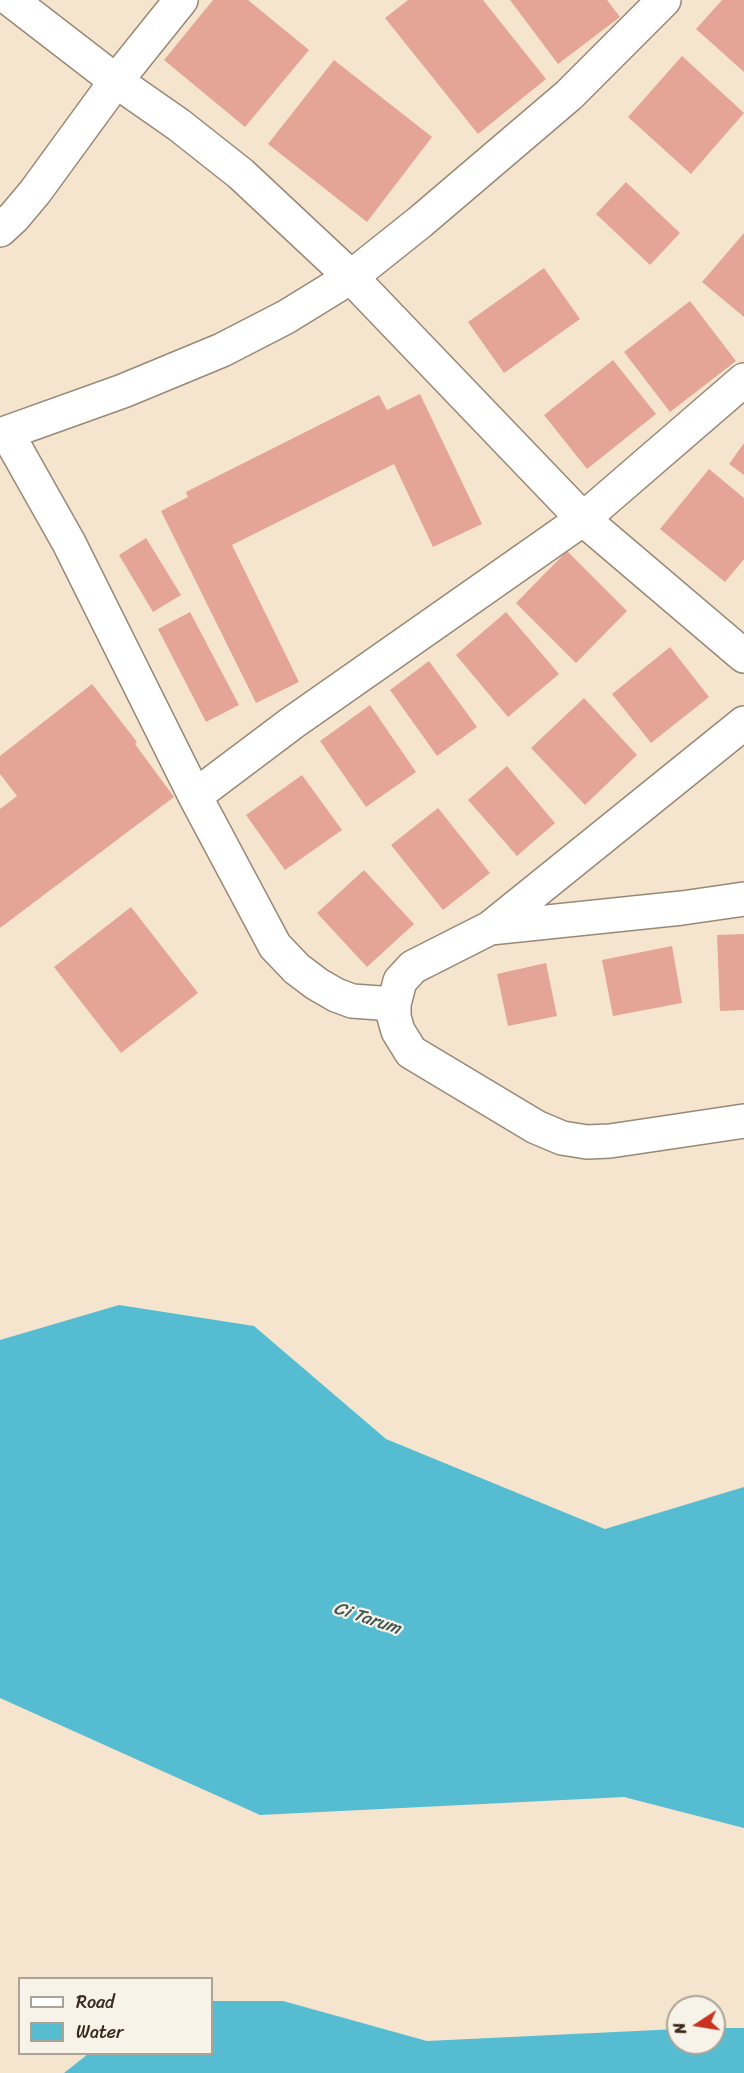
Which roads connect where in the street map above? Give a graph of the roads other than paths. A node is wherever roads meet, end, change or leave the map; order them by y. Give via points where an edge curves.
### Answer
1 (11, 0) edge
2 (181, 0) edge
3 (664, 0) edge
4 (116, 81) junction
5 (0, 230) edge
6 (351, 277) junction
7 (744, 381) edge
8 (3, 434) edge
9 (583, 519) junction
10 (744, 656) edge
11 (744, 723) edge
12 (195, 796) junction
13 (744, 899) edge
14 (490, 928) junction
15 (394, 1004) junction
16 (744, 1121) edge

1 - 4 street
2 - 4 street
3 - 6 street via 561,102
4 - 5 street via 35,192
4 - 6 street via 241,174
6 - 8 street via 222,350
6 - 9 street
7 - 9 street
8 - 12 street via 69,543
9 - 10 street
9 - 12 street via 292,723
11 - 14 street
12 - 15 street via 275,946 304,974 336,995 352,1001
13 - 14 street
14 - 15 street via 412,967 400,981
15 - 16 street via 398,1031 411,1052 536,1127 562,1138 610,1141

